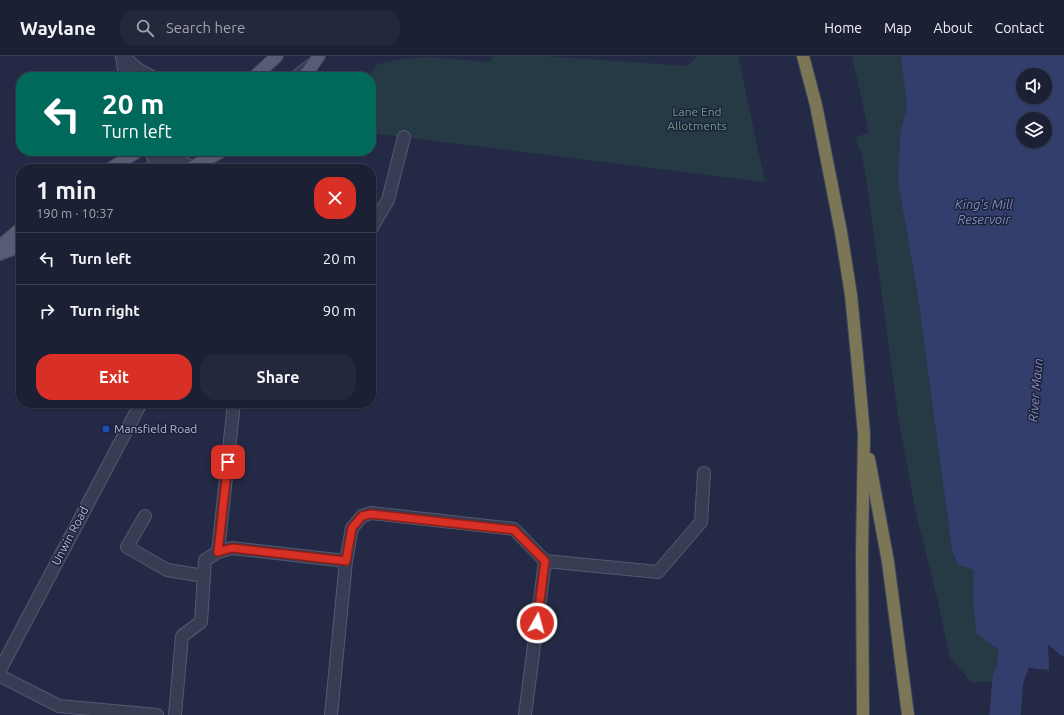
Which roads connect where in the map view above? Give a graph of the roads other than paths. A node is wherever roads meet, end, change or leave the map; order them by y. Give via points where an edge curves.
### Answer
1 (122, 56) edge
2 (277, 56) edge
3 (803, 56) edge
4 (316, 60) edge
5 (124, 72) edge
6 (132, 72) edge
7 (143, 72) edge
8 (259, 72) edge
9 (302, 72) edge
10 (308, 72) edge
11 (404, 137) dead end
12 (130, 156) edge
13 (213, 156) edge
14 (118, 164) edge
15 (162, 164) edge
16 (185, 164) edge
17 (198, 164) edge
18 (376, 220) edge
19 (16, 232) edge
20 (0, 246) edge
21 (16, 248) edge
22 (0, 254) edge
23 (138, 408) edge
24 (233, 408) edge
25 (864, 434) junction
26 (704, 473) dead end
27 (145, 516) dead end
28 (218, 552) junction
29 (346, 561) junction
30 (545, 561) junction
31 (204, 576) junction
32 (0, 670) edge
33 (0, 676) edge
34 (157, 715) edge
35 (175, 715) edge
36 (331, 715) edge
37 (525, 715) edge
38 (863, 715) edge
39 (908, 715) edge

1 - 5 street
1 - 6 street
1 - 7 street
2 - 8 main road
3 - 25 highway via 816,106 841,232 851,295
4 - 9 street
4 - 10 main road
11 - 18 street via 388,200
12 - 14 main road
13 - 17 main road
15 - 16 street via 171,160
19 - 20 main road
21 - 22 main road
23 - 32 street, Unwin Road
24 - 28 street
25 - 38 highway
25 - 39 highway via 888,562
26 - 30 street via 701,522 658,572
27 - 31 street via 127,547 167,570
28 - 29 street via 232,548
28 - 31 street via 205,560
29 - 30 street via 352,528 362,516 371,514 514,530
29 - 36 street
30 - 37 street
31 - 35 street via 200,622 182,636
33 - 34 street via 59,706

